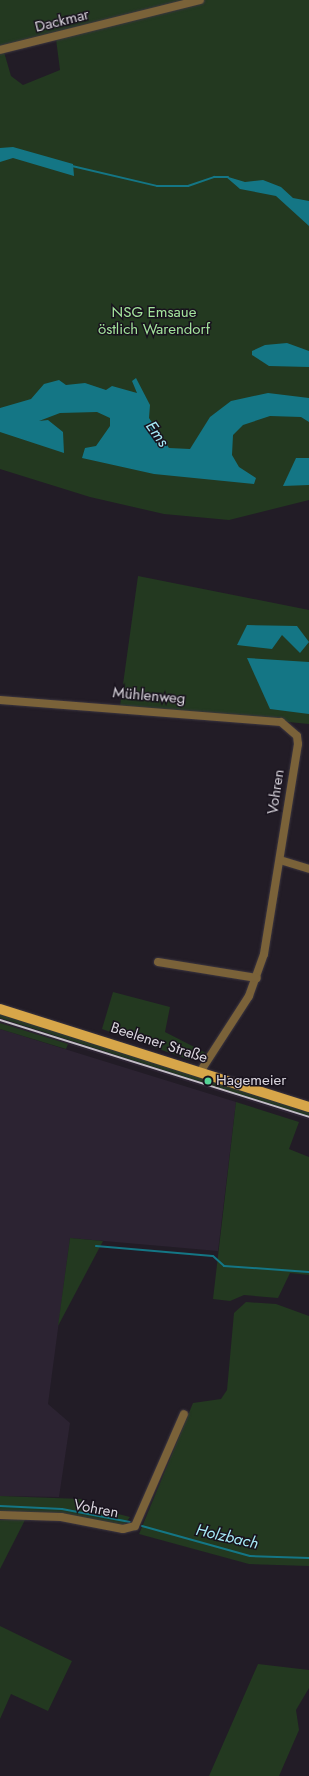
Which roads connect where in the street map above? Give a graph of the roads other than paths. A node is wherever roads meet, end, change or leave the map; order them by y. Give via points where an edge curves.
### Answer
1 (200, 0) edge
2 (0, 50) edge
3 (0, 700) edge
4 (293, 729) joint
5 (280, 860) junction
6 (309, 869) edge
7 (158, 962) dead end
8 (257, 978) junction
9 (0, 1009) edge
10 (200, 1072) junction
11 (309, 1107) edge
12 (184, 1414) dead end
13 (0, 1515) edge

1 - 2 street, Dackmar
3 - 4 street, Mühlenweg via 281,722
4 - 5 street, Vohren via 298,744
5 - 6 street
5 - 8 street, Vohren
7 - 8 street
8 - 10 street, Vohren
9 - 10 main road, Beelener Straße
10 - 11 main road, Beelener Straße
12 - 13 street, Vohren via 135,1526 123,1529 61,1517

